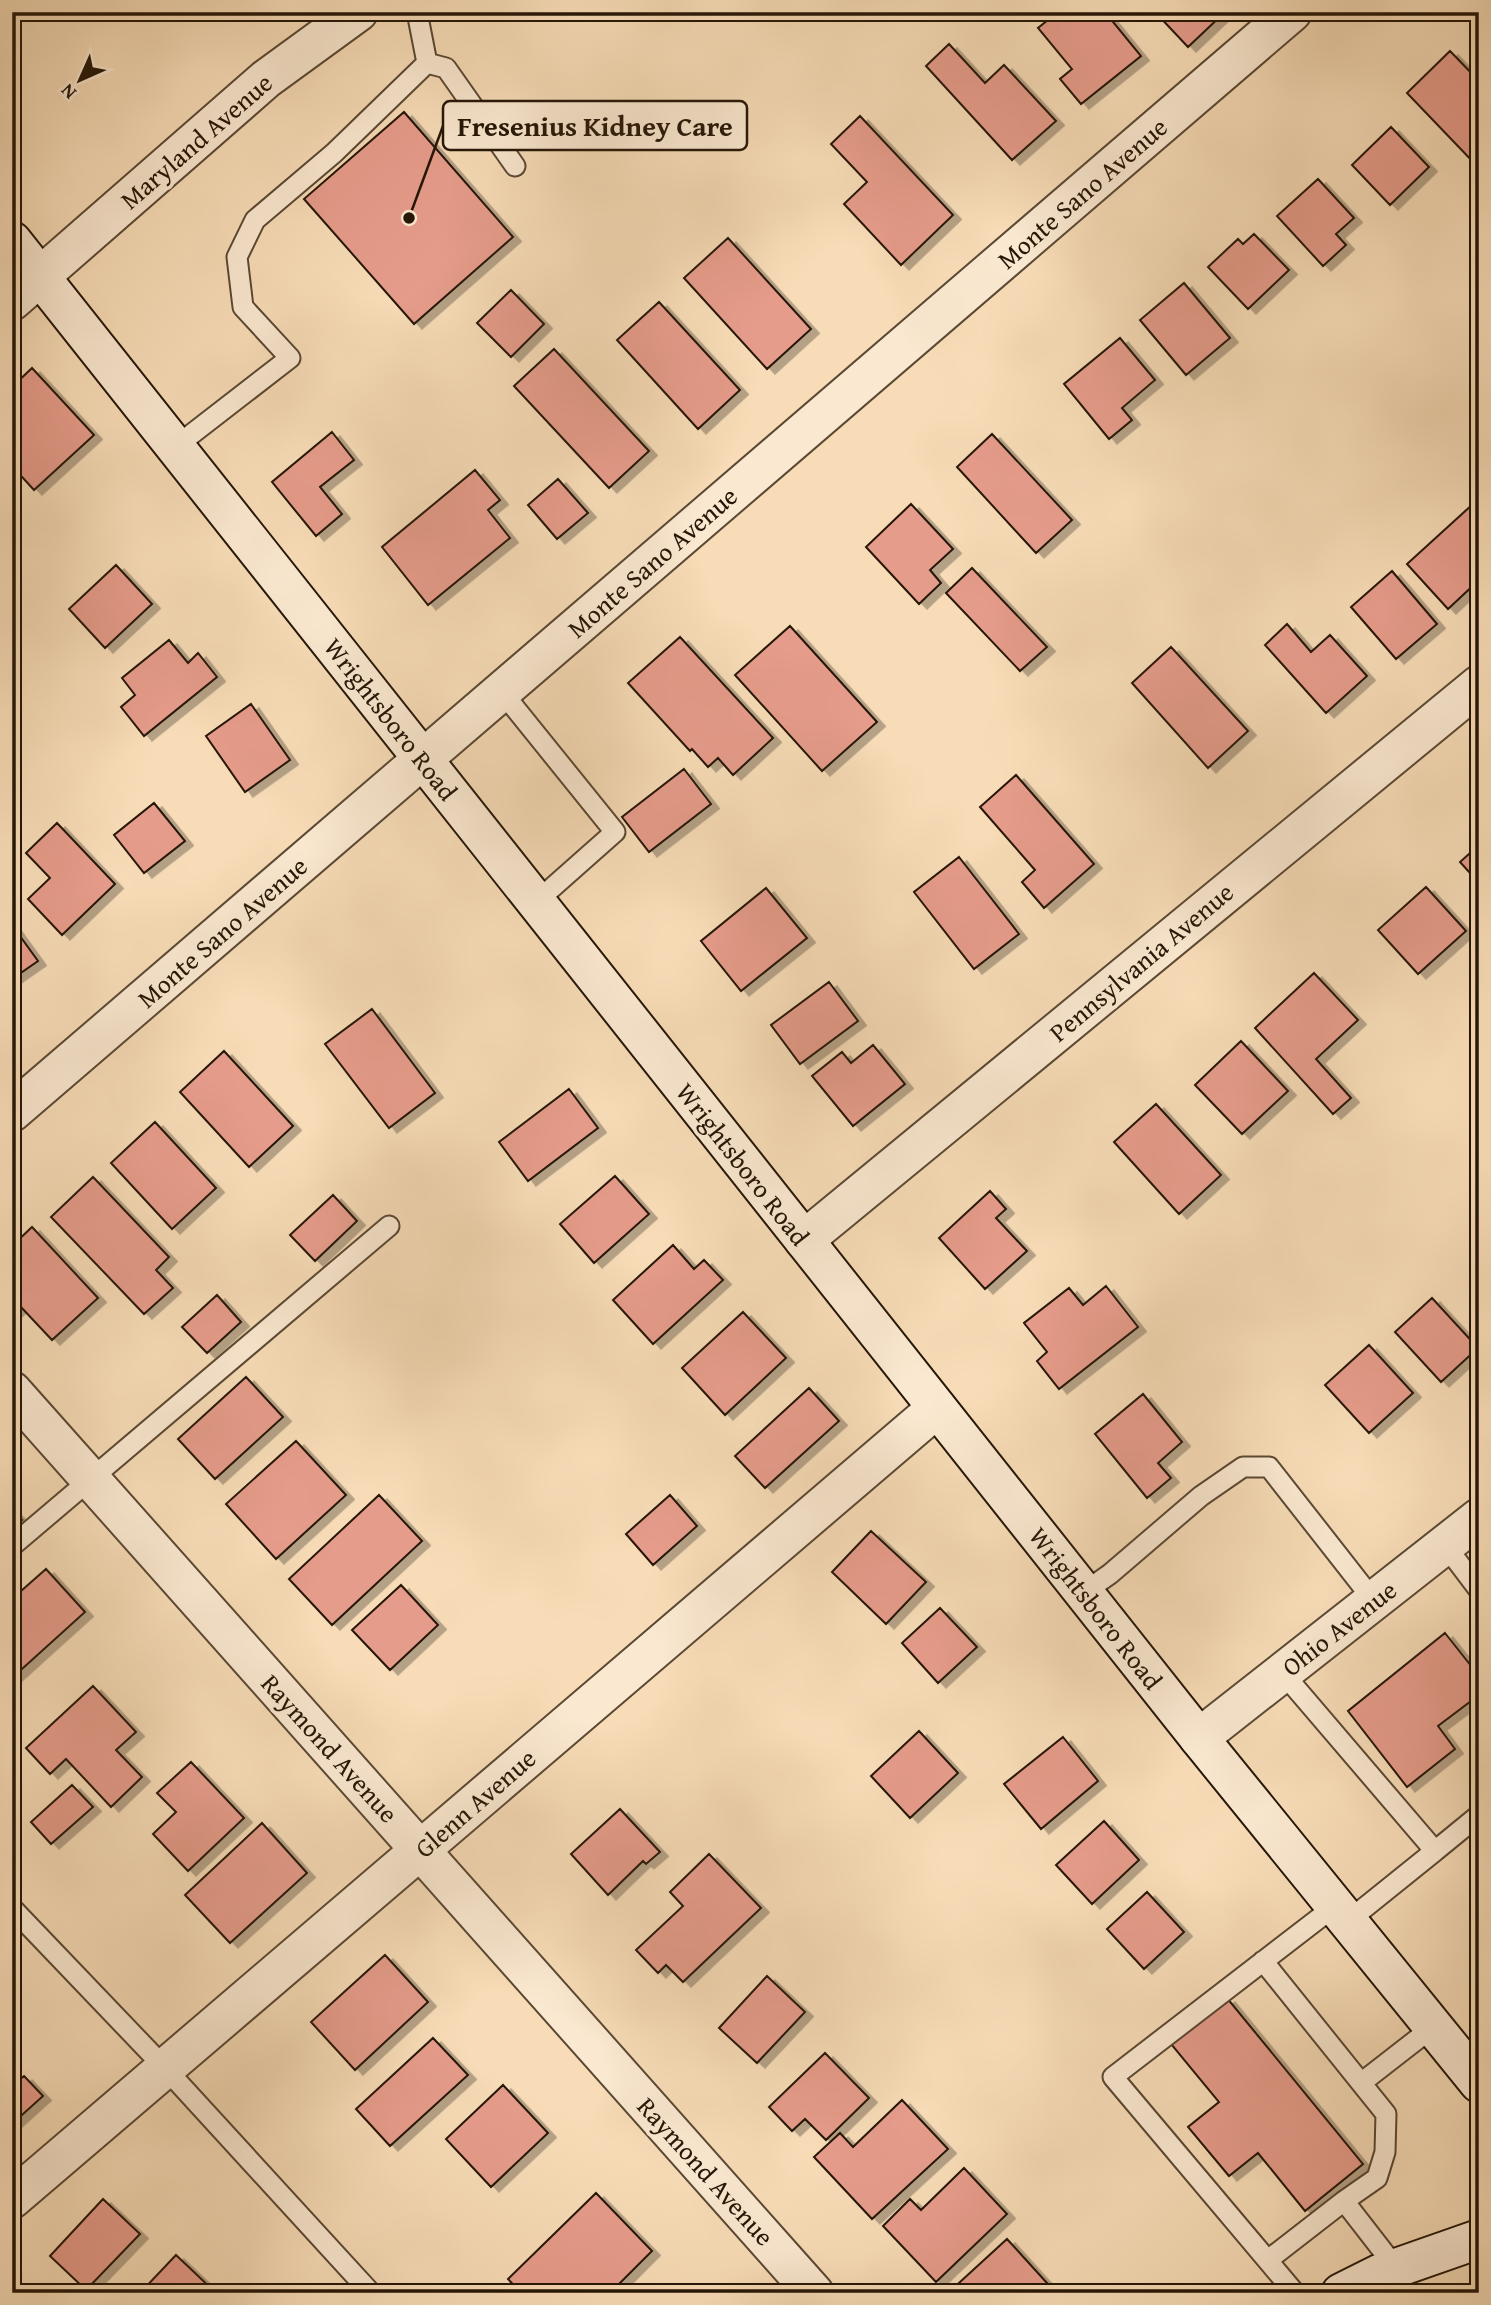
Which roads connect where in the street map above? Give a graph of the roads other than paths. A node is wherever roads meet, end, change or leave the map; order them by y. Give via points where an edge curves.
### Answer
1 (417, 12) edge
2 (1292, 12) edge
3 (342, 17) edge
4 (427, 63) junction
5 (515, 166) dead end
6 (12, 241) edge
7 (26, 289) edge
8 (175, 447) junction
9 (1479, 685) edge
10 (502, 691) junction
11 (423, 760) junction
12 (536, 902) junction
13 (12, 1112) edge
14 (389, 1226) dead end
15 (804, 1240) junction
16 (12, 1391) edge
17 (937, 1408) junction
18 (90, 1478) junction
19 (1479, 1518) edge
20 (1445, 1545) junction
21 (12, 1546) edge
22 (1479, 1590) edge
23 (1083, 1592) junction
24 (1374, 1601) junction
25 (1282, 1672) junction
26 (1199, 1738) junction
27 (1479, 1815) edge
28 (420, 1850) junction
29 (1435, 1851) junction
30 (12, 1908) edge
31 (1341, 1913) junction
32 (1263, 1961) junction
33 (1433, 2027) junction
34 (165, 2068) junction
35 (1361, 2083) junction
36 (1479, 2083) edge
37 (12, 2199) edge
38 (1344, 2201) junction
39 (1479, 2239) edge
40 (1268, 2260) junction
41 (1396, 2268) junction
42 (371, 2293) edge
43 (814, 2293) edge
44 (1294, 2293) edge
45 (1341, 2293) edge

1 - 4 lane
2 - 10 street, Monte Sano Avenue
3 - 7 street, Maryland Avenue
4 - 5 lane via 446,68
4 - 8 lane via 334,153 255,220 237,257 243,306 290,358
6 - 7 street, Wrightsboro Road
7 - 8 street, Wrightsboro Road
8 - 11 street, Wrightsboro Road
9 - 15 street, Pennsylvania Avenue
10 - 11 street, Monte Sano Avenue
10 - 12 lane via 615,832
11 - 12 street, Wrightsboro Road
11 - 13 street, Monte Sano Avenue
12 - 15 street, Wrightsboro Road
14 - 18 lane
15 - 17 street, Wrightsboro Road
16 - 18 street, Raymond Avenue
17 - 23 street, Wrightsboro Road
17 - 28 street, Glenn Avenue
18 - 21 lane
18 - 28 street, Raymond Avenue
19 - 20 street, Ohio Avenue
20 - 22 lane
20 - 24 street, Ohio Avenue
23 - 24 lane via 1243,1467 1269,1467
23 - 26 street, Wrightsboro Road
24 - 25 street, Ohio Avenue
25 - 26 street, Ohio Avenue
25 - 29 lane
26 - 31 street, Wrightsboro Road
27 - 29 lane
28 - 34 street, Glenn Avenue
28 - 43 street, Raymond Avenue
29 - 31 lane
30 - 34 lane
31 - 32 lane
31 - 33 street, Wrightsboro Road
32 - 35 lane
32 - 40 lane via 1113,2077
33 - 35 lane
33 - 36 street, Wrightsboro Road
34 - 37 street, Glenn Avenue
34 - 42 lane
35 - 38 lane via 1387,2114 1385,2152 1377,2178
38 - 40 lane
38 - 41 lane
39 - 41 street
40 - 44 lane
41 - 45 street

